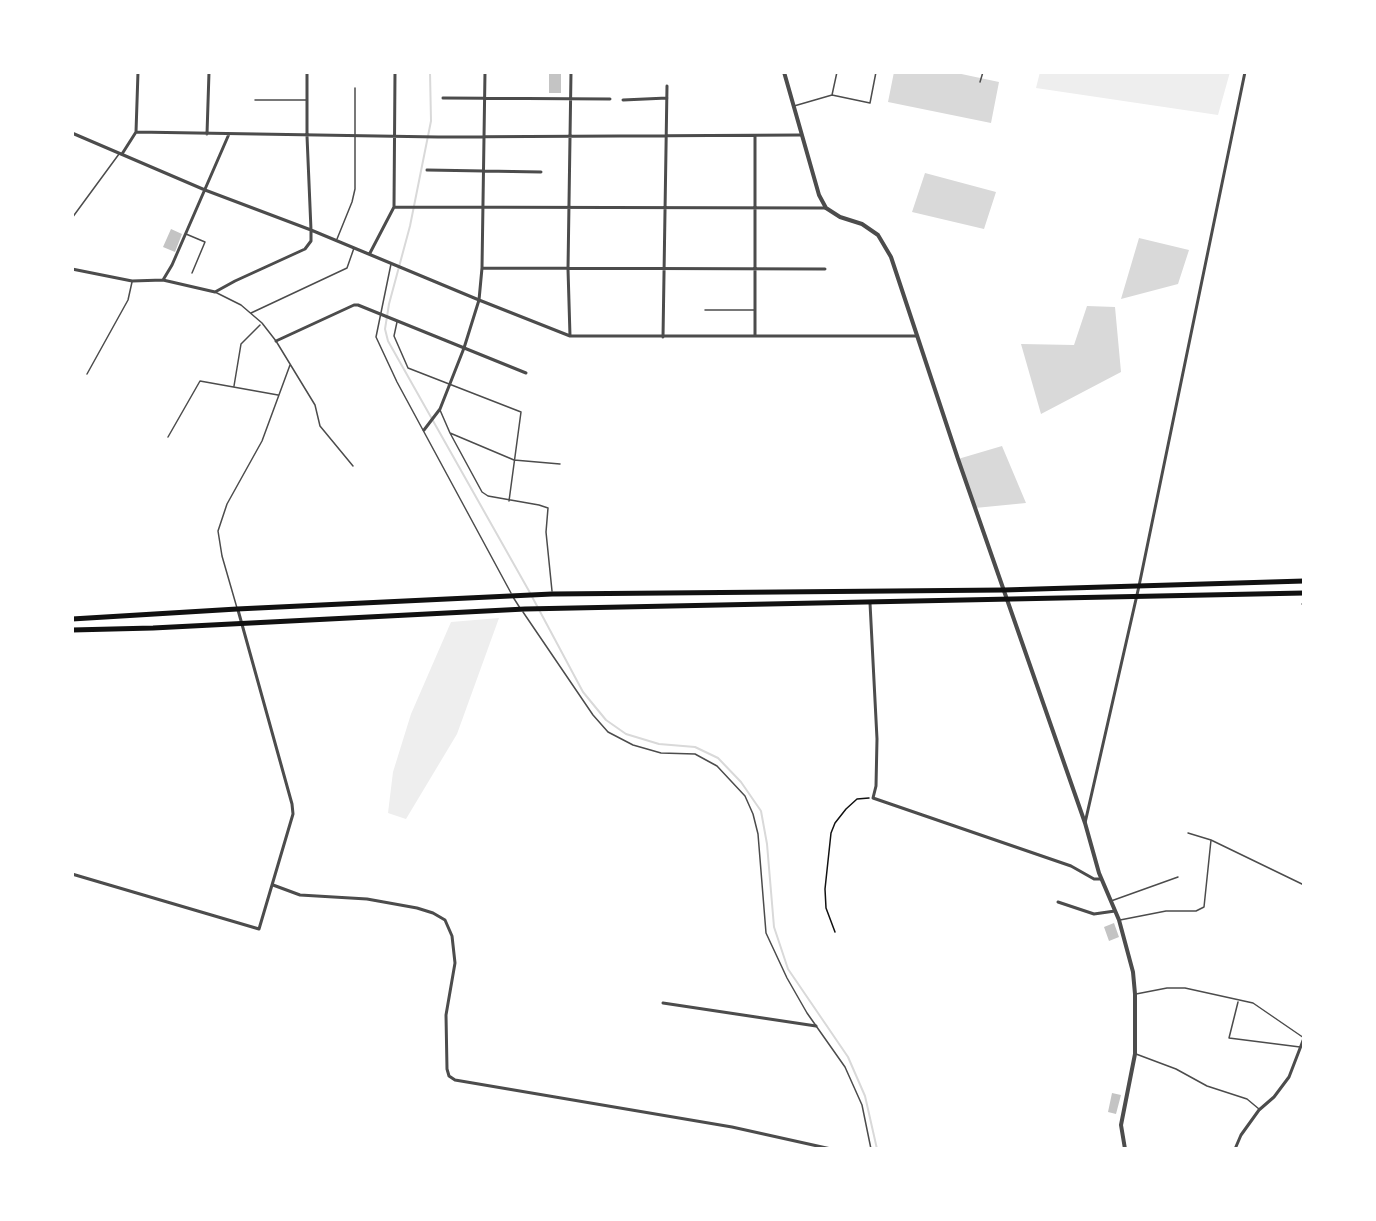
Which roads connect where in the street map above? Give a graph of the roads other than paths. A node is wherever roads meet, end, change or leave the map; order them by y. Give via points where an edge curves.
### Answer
1 (138, 72) edge
2 (209, 72) edge
3 (307, 72) edge
4 (395, 72) edge
5 (485, 72) edge
6 (571, 72) edge
7 (784, 72) edge
8 (837, 72) edge
9 (876, 72) edge
10 (983, 72) edge
11 (1245, 72) edge
12 (980, 82) dead end
13 (667, 86) dead end
14 (355, 88) dead end
15 (832, 94) junction
16 (443, 98) dead end
17 (485, 98) junction
18 (667, 98) junction
19 (570, 99) junction
20 (610, 99) dead end
21 (255, 100) dead end
22 (307, 100) junction
23 (623, 100) dead end
24 (793, 106) junction
25 (136, 132) junction
26 (72, 133) edge
27 (207, 134) junction
28 (230, 134) junction
29 (801, 135) junction
30 (307, 136) junction
31 (356, 136) junction
32 (396, 136) junction
33 (571, 136) junction
34 (666, 136) junction
35 (755, 136) junction
36 (485, 137) junction
37 (121, 154) junction
38 (427, 170) dead end
39 (483, 171) junction
40 (541, 172) dead end
41 (206, 190) junction
42 (394, 207) junction
43 (482, 207) junction
44 (569, 207) junction
45 (664, 208) junction
46 (755, 208) junction
47 (826, 208) junction
48 (72, 218) edge
49 (311, 230) junction
50 (186, 234) junction
51 (337, 240) junction
52 (355, 248) junction
53 (370, 254) junction
54 (393, 263) junction
55 (482, 268) junction
56 (72, 269) edge
57 (568, 269) junction
58 (663, 269) junction
59 (754, 269) junction
60 (825, 269) dead end
61 (192, 273) dead end
62 (163, 280) junction
63 (132, 281) junction
64 (215, 292) junction
65 (479, 300) junction
66 (705, 309) dead end
67 (755, 310) junction
68 (250, 313) junction
69 (381, 315) junction
70 (397, 322) junction
71 (262, 323) junction
72 (570, 336) junction
73 (755, 336) junction
74 (916, 336) junction
75 (663, 337) junction
76 (276, 341) junction
77 (464, 348) junction
78 (290, 365) junction
79 (526, 373) dead end
80 (87, 374) dead end
81 (451, 384) junction
82 (234, 387) junction
83 (279, 395) junction
84 (439, 411) junction
85 (424, 430) junction
86 (450, 433) junction
87 (168, 437) dead end
88 (514, 460) junction
89 (560, 465) dead end
90 (353, 466) dead end
91 (509, 501) junction
92 (1304, 580) edge
93 (1139, 586) junction
94 (1004, 590) junction
95 (1304, 593) edge
96 (552, 594) junction
97 (512, 596) junction
98 (1137, 596) junction
99 (1007, 599) junction
100 (870, 603) junction
101 (237, 609) junction
102 (523, 609) junction
103 (72, 619) edge
104 (242, 623) junction
105 (72, 630) edge
106 (1085, 824) junction
107 (1188, 833) dead end
108 (1211, 840) junction
109 (72, 874) edge
110 (1178, 877) dead end
111 (1101, 879) junction
112 (273, 885) junction
113 (1304, 885) edge
114 (1111, 901) junction
115 (1058, 902) dead end
116 (1115, 911) junction
117 (1119, 920) junction
118 (1135, 994) junction
119 (1239, 1001) junction
120 (663, 1003) dead end
121 (816, 1026) junction
122 (1304, 1038) edge
123 (1301, 1047) junction
124 (1135, 1053) junction
125 (1259, 1110) junction
126 (831, 1149) edge
127 (871, 1149) edge
128 (1125, 1149) edge
129 (1235, 1149) edge

1 - 25 street
2 - 27 street
3 - 22 street
4 - 32 street
5 - 17 street
6 - 19 street
7 - 24 street
8 - 15 lane
9 - 15 lane via 870,104
10 - 12 lane
11 - 93 street
13 - 18 street
14 - 31 lane
15 - 24 lane
16 - 17 street
17 - 19 street
17 - 36 street
18 - 23 street
18 - 34 street
19 - 20 street
19 - 33 street
21 - 22 lane
22 - 30 street
24 - 29 street
25 - 27 street
25 - 37 street
26 - 37 street
27 - 28 street
28 - 30 street
28 - 41 street
29 - 35 street
29 - 47 street
30 - 31 street
30 - 49 street
31 - 32 street
31 - 51 lane via 355,189
32 - 36 street
32 - 42 street
33 - 34 street
33 - 36 street
33 - 44 street
34 - 35 street
34 - 45 street
35 - 46 street
36 - 39 street
37 - 41 street
37 - 48 lane
38 - 39 street
39 - 40 street
39 - 43 street
41 - 49 street
41 - 50 street
42 - 43 street
42 - 53 street
43 - 44 street
43 - 55 street
44 - 45 street
44 - 57 street
45 - 46 street
45 - 58 street
46 - 47 street
46 - 59 street
47 - 74 street via 878,234 891,257
49 - 51 street
49 - 64 street via 305,249
50 - 61 lane via 205,242
50 - 62 street
51 - 52 street
52 - 53 street
52 - 68 lane via 347,268
53 - 54 street
54 - 65 street
54 - 69 lane
55 - 57 street
55 - 65 street
56 - 63 street
57 - 58 street
57 - 72 street
58 - 59 street
58 - 75 street
59 - 60 street
59 - 67 street
62 - 63 street
62 - 64 street
63 - 80 lane via 129,300
64 - 68 lane
65 - 72 street
65 - 77 street
66 - 67 lane
67 - 73 street
68 - 71 lane
69 - 70 street
69 - 76 street via 354,305
69 - 85 lane via 376,337
70 - 77 street
70 - 81 lane via 394,336 408,368
71 - 76 lane
71 - 82 lane via 241,344
72 - 75 street
73 - 74 street
73 - 75 street
74 - 94 street
76 - 78 lane
77 - 79 street
77 - 81 street
78 - 83 lane
78 - 90 lane via 315,405 320,426
81 - 84 street
81 - 88 lane via 521,412
82 - 83 lane
82 - 87 lane via 200,381
83 - 101 lane via 262,441 227,504 218,531
84 - 85 street
84 - 86 lane
85 - 97 lane
86 - 88 lane
86 - 91 lane via 482,492
88 - 89 lane
88 - 91 lane
91 - 96 lane via 548,508 546,532
92 - 93 main road
93 - 94 main road
93 - 98 street
94 - 96 main road
94 - 99 street
95 - 98 main road
96 - 97 main road
97 - 101 main road
97 - 102 lane
98 - 99 main road
98 - 106 street
99 - 100 main road
99 - 106 street
100 - 102 main road
100 - 111 street via 877,739 873,798
101 - 103 main road
101 - 104 street
102 - 104 main road
102 - 121 lane via 608,732 661,753 695,754 717,766 745,796 758,834 766,933
104 - 105 main road
104 - 112 street via 292,804 293,814
106 - 111 street
107 - 108 lane
108 - 113 lane
108 - 117 lane via 1204,907
109 - 112 street via 259,929
110 - 114 lane
111 - 114 street
112 - 126 street via 300,895 367,899 417,908 445,920 452,936 455,963 446,1016 447,1069 455,1080 732,1127
114 - 116 street
115 - 116 street via 1094,914
116 - 117 street
117 - 118 street
118 - 119 lane via 1185,988
118 - 124 street
119 - 122 lane via 1253,1003
119 - 123 lane via 1229,1038
120 - 121 street
121 - 127 lane via 845,1067 862,1105
122 - 123 street
123 - 125 street via 1289,1077
124 - 125 lane via 1176,1068 1207,1086 1247,1099
124 - 128 street via 1121,1125
125 - 129 street

